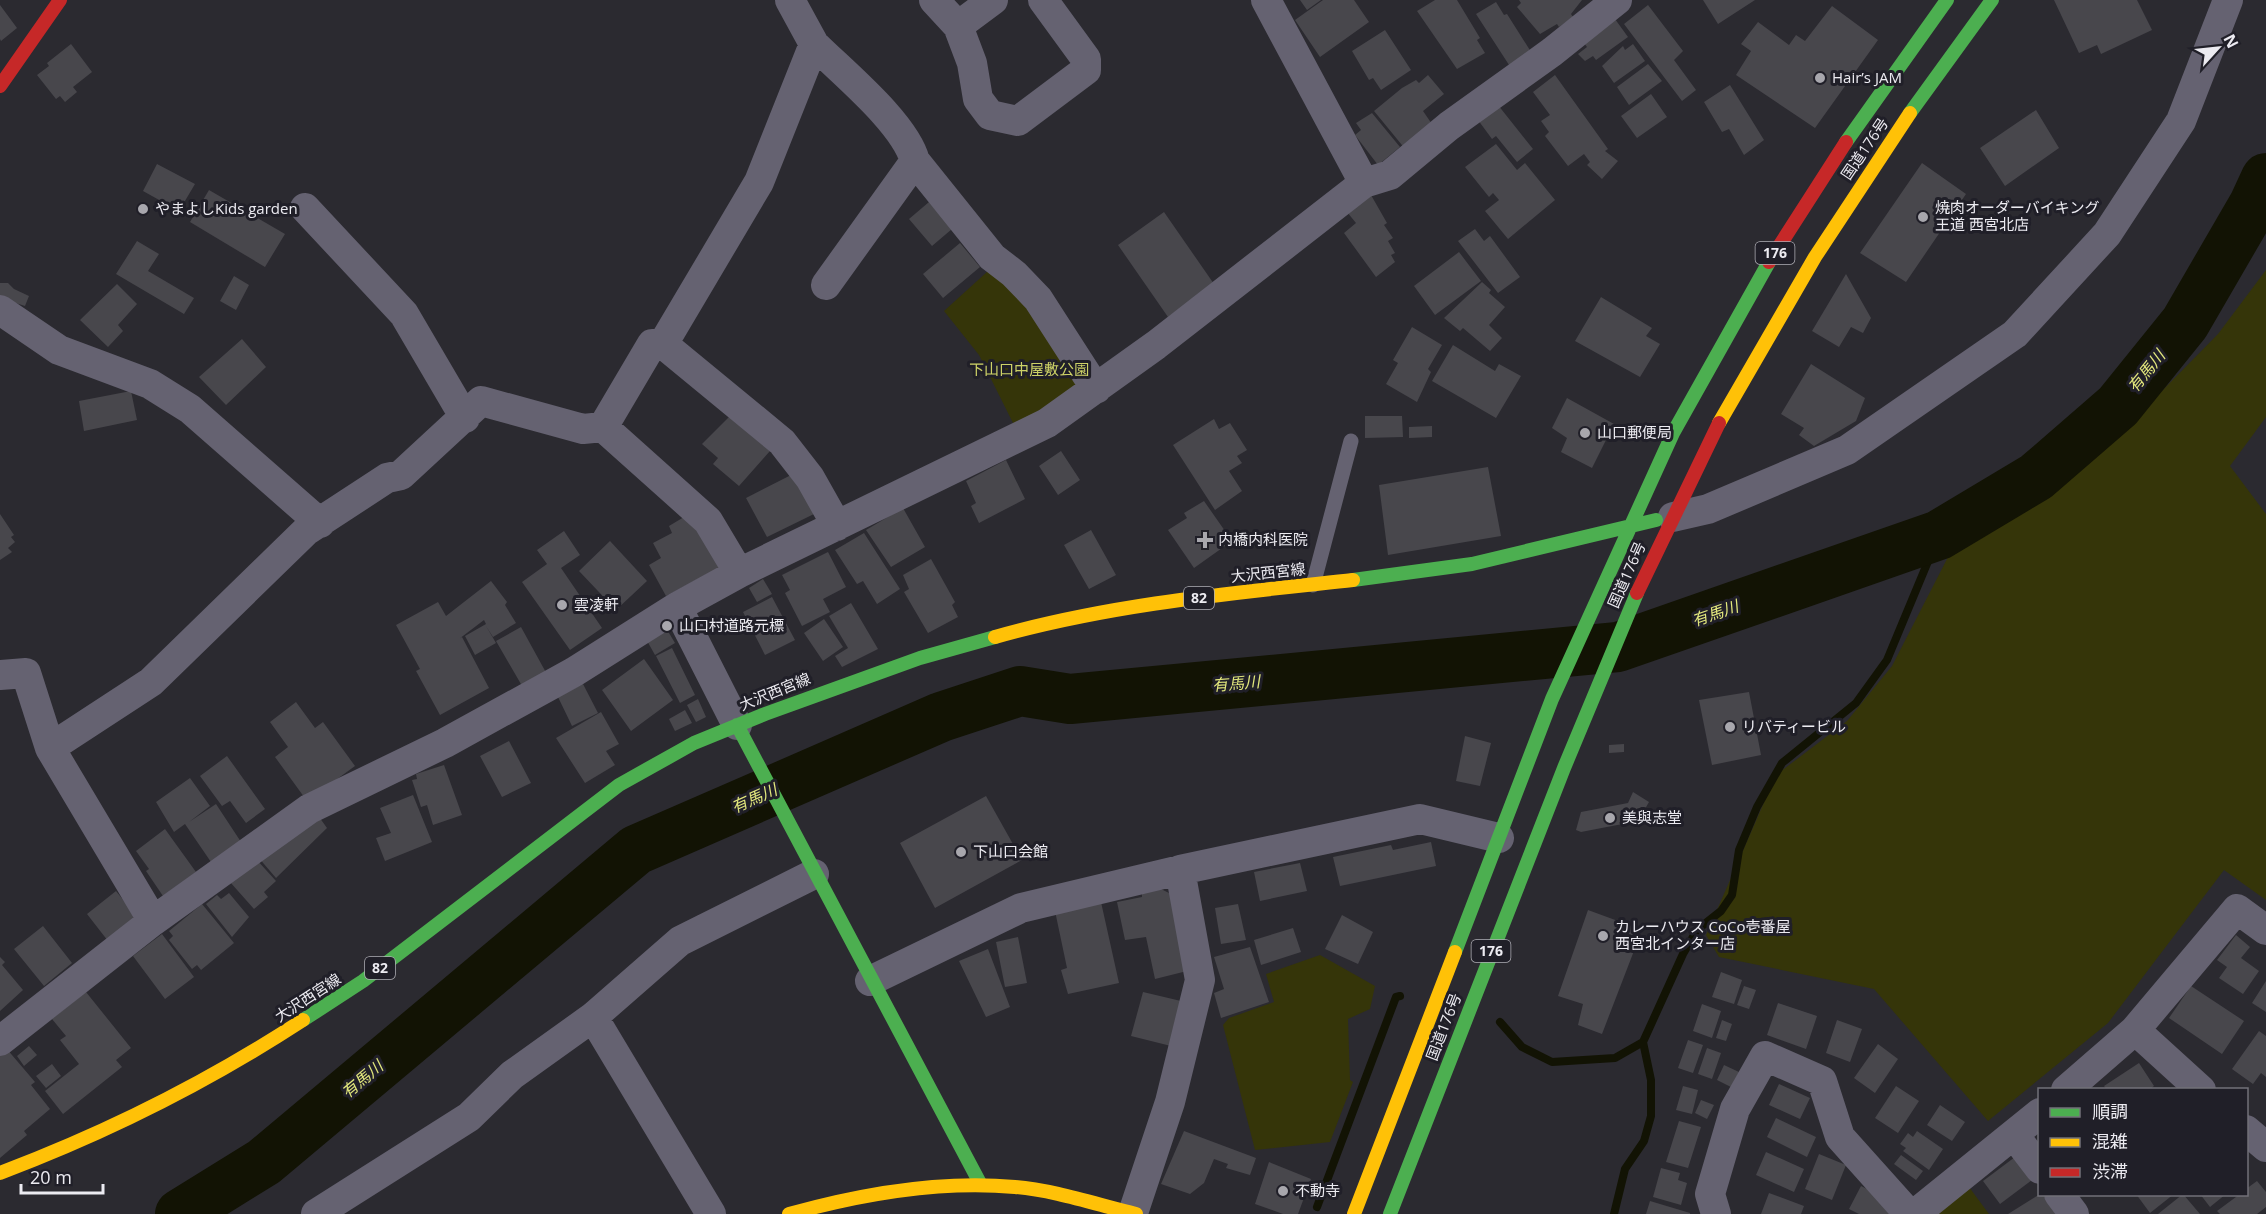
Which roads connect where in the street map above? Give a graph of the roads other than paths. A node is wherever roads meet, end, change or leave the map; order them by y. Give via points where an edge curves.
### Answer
1 (60, 0) edge
2 (790, 0) edge
3 (934, 0) edge
4 (993, 0) edge
5 (1043, 0) edge
6 (1266, 0) edge
7 (1617, 0) edge
8 (1947, 0) edge
9 (1992, 0) edge
10 (2228, 0) edge
11 (958, 26) junction
12 (814, 44) junction
13 (0, 86) edge
14 (915, 161) junction
15 (1365, 183) junction
16 (305, 208) dead end
17 (826, 285) dead end
18 (0, 309) edge
19 (663, 344) junction
20 (1096, 388) junction
21 (465, 418) junction
22 (603, 427) junction
23 (1352, 441) dead end
24 (320, 523) junction
25 (1631, 524) junction
26 (837, 526) junction
27 (1666, 529) junction
28 (739, 573) junction
29 (1313, 585) junction
30 (677, 607) junction
31 (0, 675) edge
32 (741, 735) junction
33 (50, 748) junction
34 (1498, 838) junction
35 (1180, 870) junction
36 (814, 874) junction
37 (153, 921) junction
38 (2266, 930) edge
39 (870, 981) junction
40 (593, 1017) junction
41 (2135, 1030) junction
42 (0, 1041) edge
43 (2067, 1088) edge
44 (2200, 1088) edge
45 (2038, 1115) edge
46 (2248, 1131) edge
47 (2014, 1135) junction
48 (2266, 1147) edge
49 (2038, 1166) edge
50 (0, 1173) edge
51 (981, 1185) junction
52 (2060, 1196) edge
53 (1134, 1213) edge
54 (316, 1214) edge
55 (711, 1214) edge
56 (789, 1214) edge
57 (1354, 1214) edge
58 (1390, 1214) edge
59 (1716, 1214) edge
60 (1909, 1214) edge
61 (1915, 1214) edge
62 (2074, 1214) edge

1 - 13 main road
2 - 12 street
3 - 11 street
4 - 11 street
5 - 11 street via 1086,59 1086,70 1018,121 990,115 978,99 972,63
6 - 15 street
7 - 15 street via 1390,175
8 - 25 main road, 国道176号 / 176 via 1861,118 1763,272 1673,433
9 - 27 main road, 国道176号 / 176 via 1876,160 1825,240 1721,417
10 - 27 street via 2181,121 2108,234 2015,334 1847,450
12 - 14 street via 885,114 911,146
12 - 19 street via 759,182
14 - 17 street
14 - 20 street via 992,257 1038,299
15 - 20 street
16 - 21 street via 404,314
18 - 24 street via 59,350 150,384 190,409
19 - 22 street via 652,344
19 - 26 street via 782,442 810,478
20 - 26 street via 1047,423
21 - 22 street via 481,401 583,429
21 - 24 street via 401,475 387,478
22 - 28 street via 708,521
23 - 29 lane
24 - 33 street via 306,531 151,682
25 - 27 main road, 大沢西宮線 / 82
25 - 29 main road, 大沢西宮線 / 82 via 1472,564
25 - 34 main road, 国道176号 / 176 via 1552,699
26 - 28 street
27 - 58 main road, 国道176号 / 176 via 1595,689
28 - 30 street
29 - 32 main road, 大沢西宮線 / 82 via 1203,597 1048,622 920,658 829,689
30 - 32 street
30 - 37 street via 574,672 455,738 309,809
31 - 33 street via 26,673
32 - 36 main road
32 - 50 main road, 大沢西宮線 / 82 via 661,760 619,786 363,981 257,1050 85,1139
33 - 37 street
34 - 35 street via 1420,819
34 - 57 main road, 国道176号 / 176
35 - 39 street via 1021,908
35 - 53 street via 1200,980 1170,1102
36 - 39 main road
36 - 40 street via 680,941
37 - 42 street
38 - 41 street via 2237,909
39 - 51 main road
40 - 54 street via 512,1075 469,1117
40 - 55 street
41 - 43 street
41 - 44 street
45 - 47 street
46 - 48 street
47 - 49 street
47 - 61 street
51 - 53 main road via 1018,1188
51 - 56 main road via 839,1200
52 - 62 street
59 - 60 street via 1710,1194 1735,1109 1765,1056 1822,1081 1840,1137

